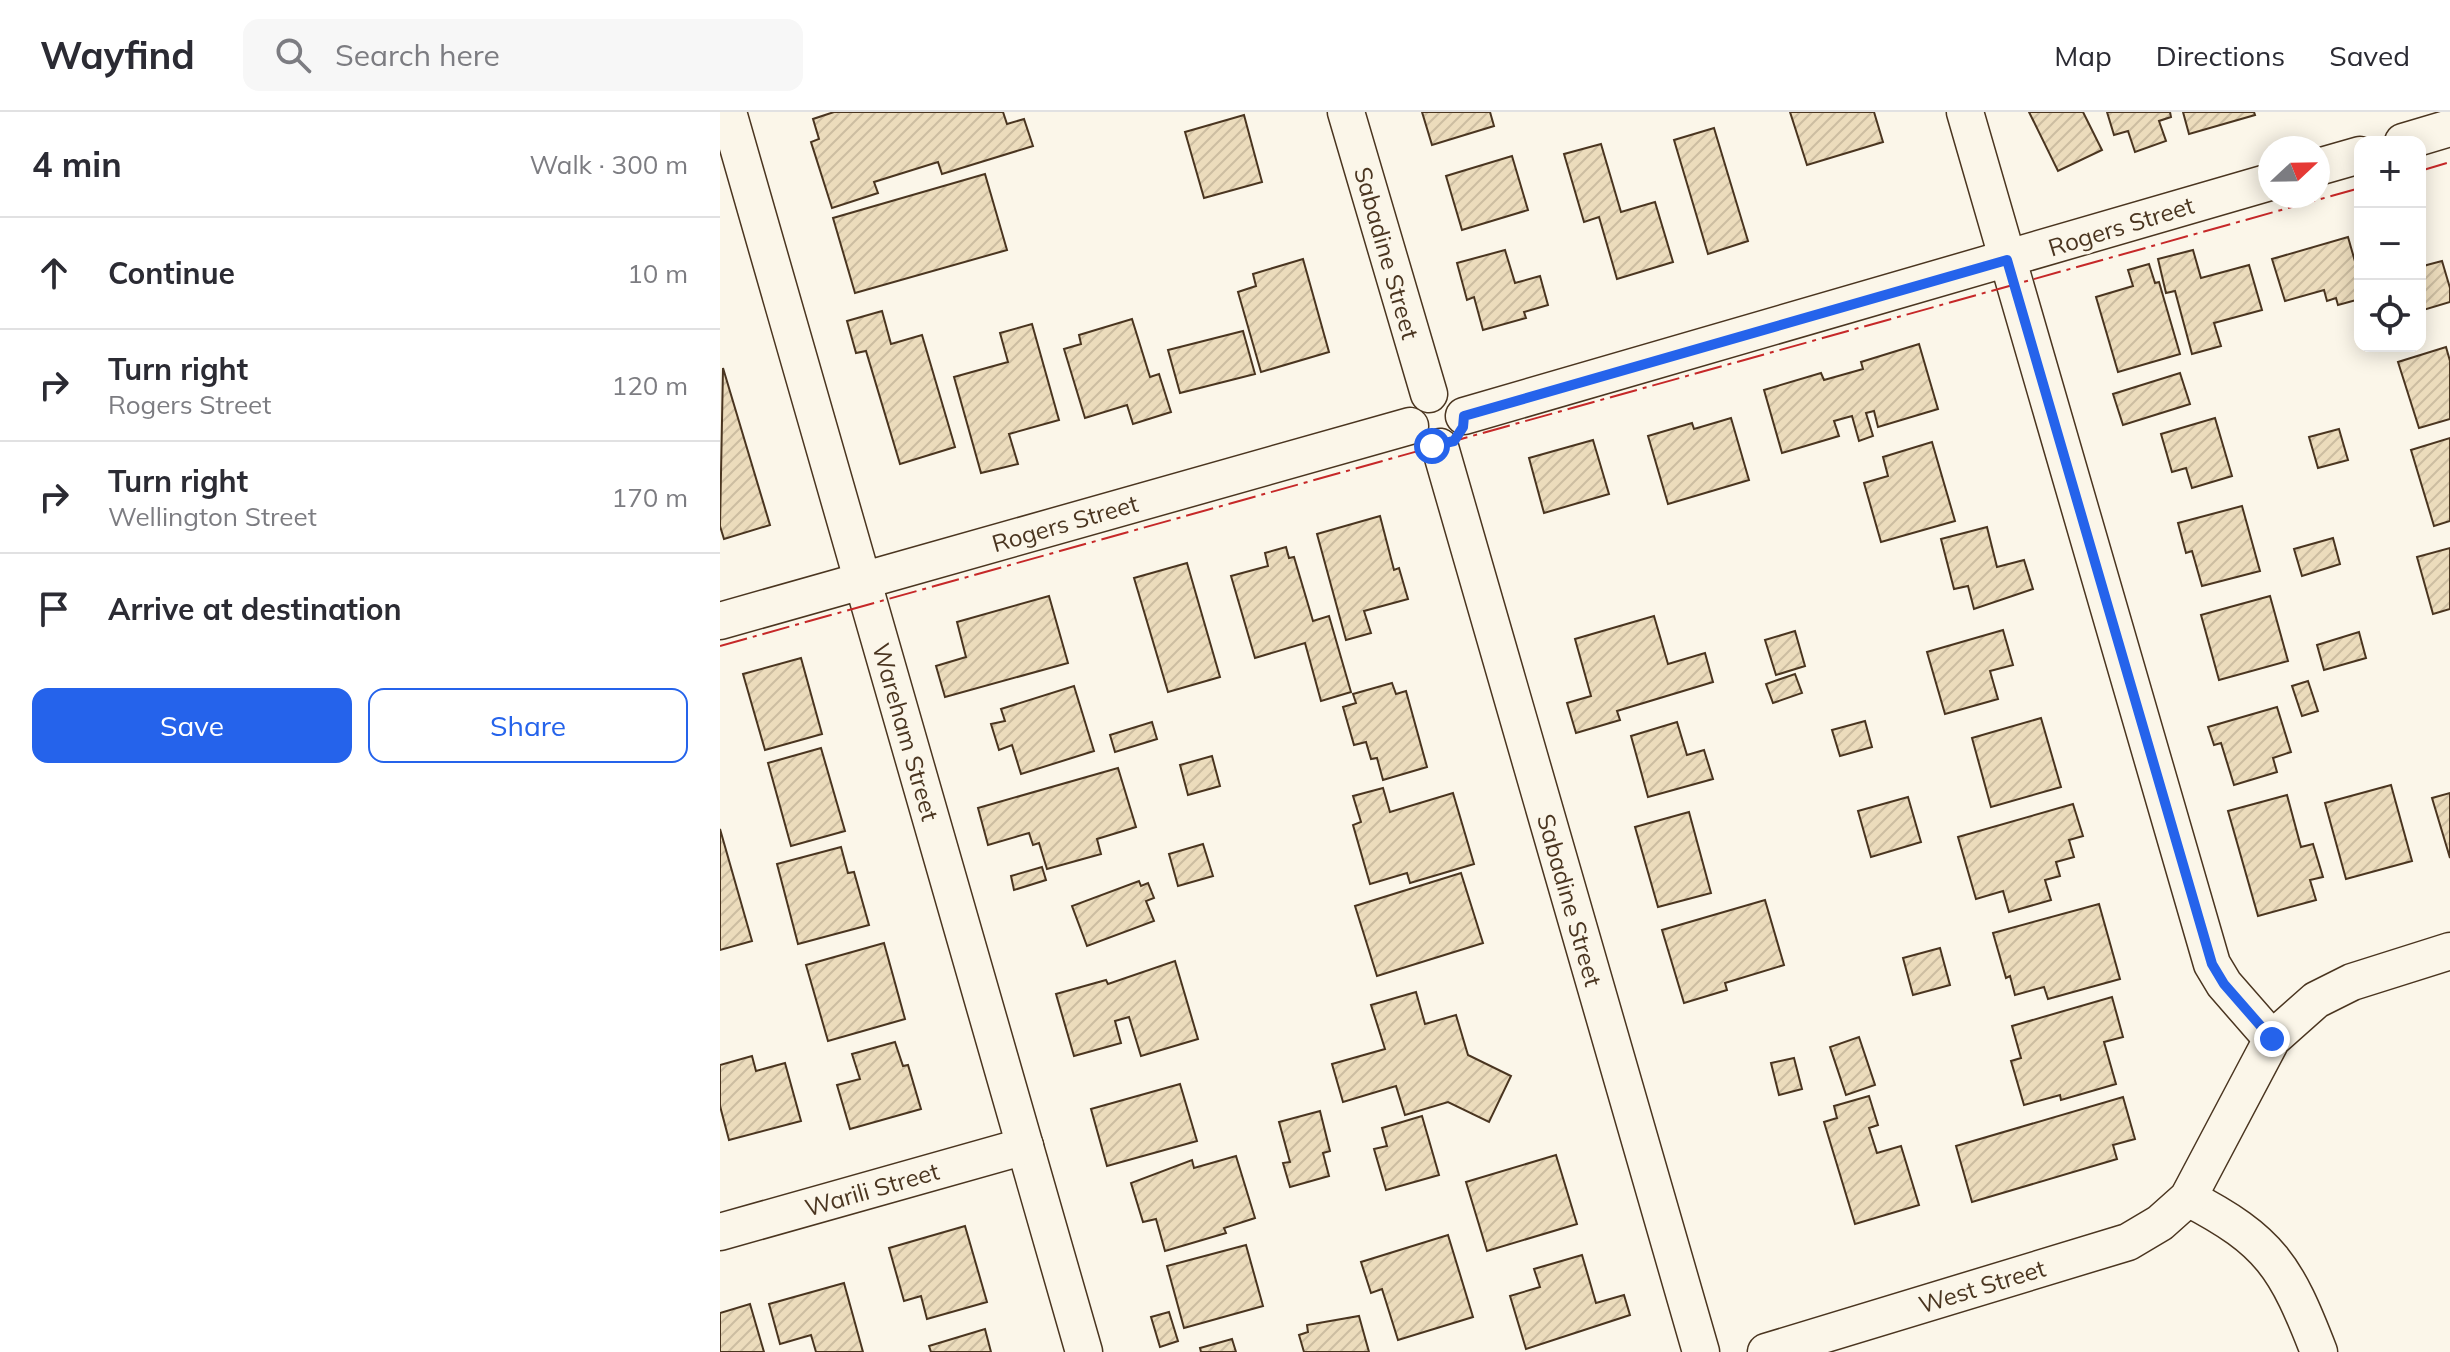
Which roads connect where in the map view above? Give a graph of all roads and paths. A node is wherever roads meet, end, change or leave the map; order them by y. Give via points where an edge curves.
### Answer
1 (728, 112) edge
2 (1346, 112) edge
3 (1965, 112) edge
4 (2450, 128) edge
5 (2423, 136) edge
6 (2354, 157) edge
7 (2330, 164) edge
8 (2258, 186) edge
9 (2007, 260) junction
10 (1429, 394) junction
11 (1464, 416) junction
12 (1410, 426) junction
13 (1440, 447) junction
14 (862, 579) junction
15 (720, 621) edge
16 (2450, 951) edge
17 (2272, 1039) junction
18 (1025, 1146) junction
19 (2188, 1198) junction
20 (720, 1232) edge
21 (1084, 1352) edge
22 (1701, 1352) edge
23 (1766, 1352) edge
24 (2319, 1352) edge

1 - 14 street, Wareham Street
2 - 10 street, Sabadine Street
3 - 9 street
4 - 5 street
6 - 7 street
8 - 9 street, Rogers Street
9 - 11 street, Rogers Street
9 - 17 street via 2212,964
10 - 11 street via 1455,399
10 - 12 street via 1416,403
11 - 13 street via 1458,436
12 - 13 street via 1418,439
12 - 14 street, Rogers Street
13 - 22 street, Sabadine Street
14 - 15 street, Rogers Street
14 - 18 street, Wareham Street
16 - 17 street via 2352,982 2316,1000
17 - 19 street
18 - 20 street, Warili Street
18 - 21 street, Wareham Street
19 - 23 street, West Street via 2128,1242
19 - 24 street via 2231,1221 2273,1257 2298,1299

